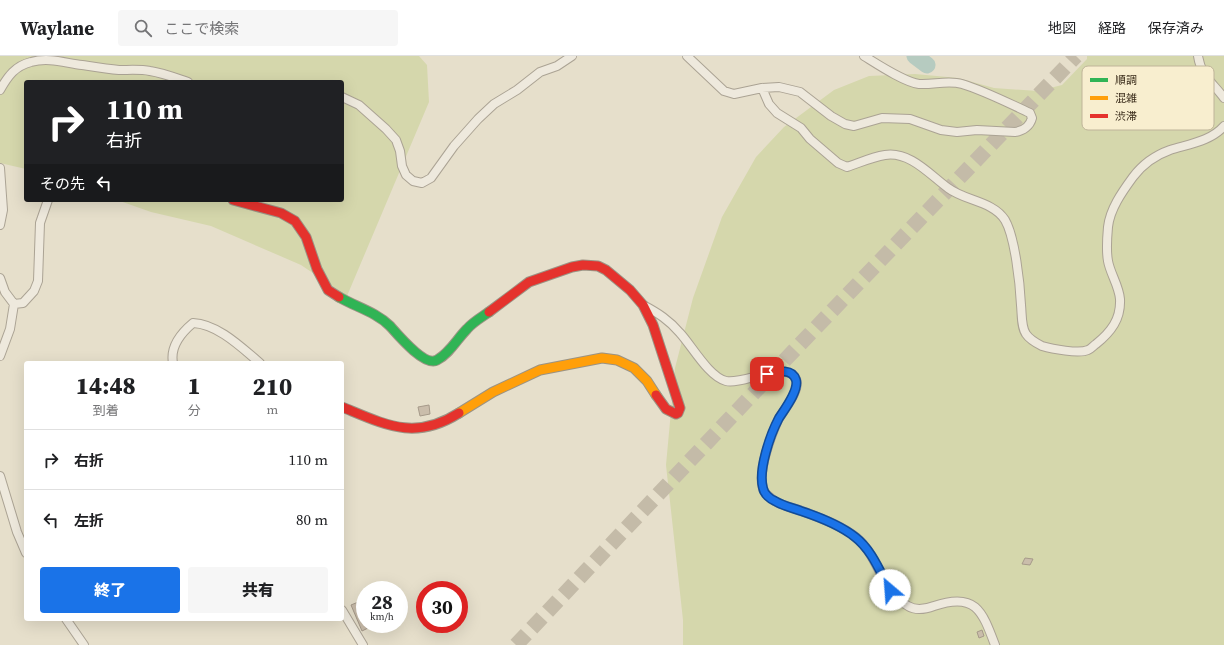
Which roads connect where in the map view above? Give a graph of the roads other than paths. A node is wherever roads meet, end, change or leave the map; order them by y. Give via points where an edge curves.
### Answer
1 (572, 56) edge
2 (688, 56) edge
3 (864, 56) edge
4 (1198, 56) edge
5 (1200, 66) edge
6 (183, 80) edge
7 (1214, 87) edge
8 (762, 88) junction
9 (0, 90) edge
10 (344, 98) edge
11 (1224, 98) edge
12 (1224, 126) edge
13 (0, 168) edge
14 (47, 202) edge
15 (240, 202) edge
16 (0, 225) edge
17 (0, 278) edge
18 (14, 304) junction
19 (643, 305) junction
20 (0, 356) edge
21 (173, 361) edge
22 (258, 361) edge
23 (344, 408) edge
24 (0, 476) edge
25 (24, 548) edge
26 (344, 613) edge
27 (67, 621) edge
28 (84, 645) edge
29 (363, 645) edge
30 (995, 645) edge

1 - 10 street via 557,66 540,72 494,104 459,141 431,178 422,183 413,181 406,175 396,140 386,129 359,104
2 - 8 street via 724,91 734,94
3 - 8 street via 918,84 962,84 1030,114 1032,121 1028,126 1015,132 957,132 941,130 910,119 882,118 854,126 831,116 800,92 779,87
4 - 5 street
6 - 9 street via 148,70 119,70 60,60 42,60 17,67 8,75
7 - 11 street
8 - 12 street via 769,104 777,113 801,128 838,163 847,167 886,155 898,155 927,170 960,196 999,212 1006,221 1010,234 1026,333 1033,341 1059,350 1088,350 1113,328 1118,318 1120,298 1108,261 1108,225 1117,200 1134,176 1142,166 1168,150 1204,140
13 - 16 street via 3,210
14 - 18 street via 40,223 38,281 24,303
15 - 19 street via 281,213 295,221 306,237 317,269 328,290 388,324 428,361 440,358 468,328 529,282 572,266 598,266 606,270
17 - 18 street
18 - 20 street via 10,329
19 - 23 street via 653,325 675,389 680,408 676,414 671,413 661,402 638,372 622,361 605,358 541,370 492,393 438,425 426,428 413,429 391,425
19 - 30 street via 668,320 711,372 725,381 743,381 779,371 793,375 796,387 779,419 765,459 762,475 765,493 775,501 808,513 857,538 865,546 890,590 909,606 926,609 959,601 975,606 987,624
21 - 22 street via 173,351 182,332 193,323 201,323 237,344
24 - 25 street
26 - 29 street
27 - 28 street

